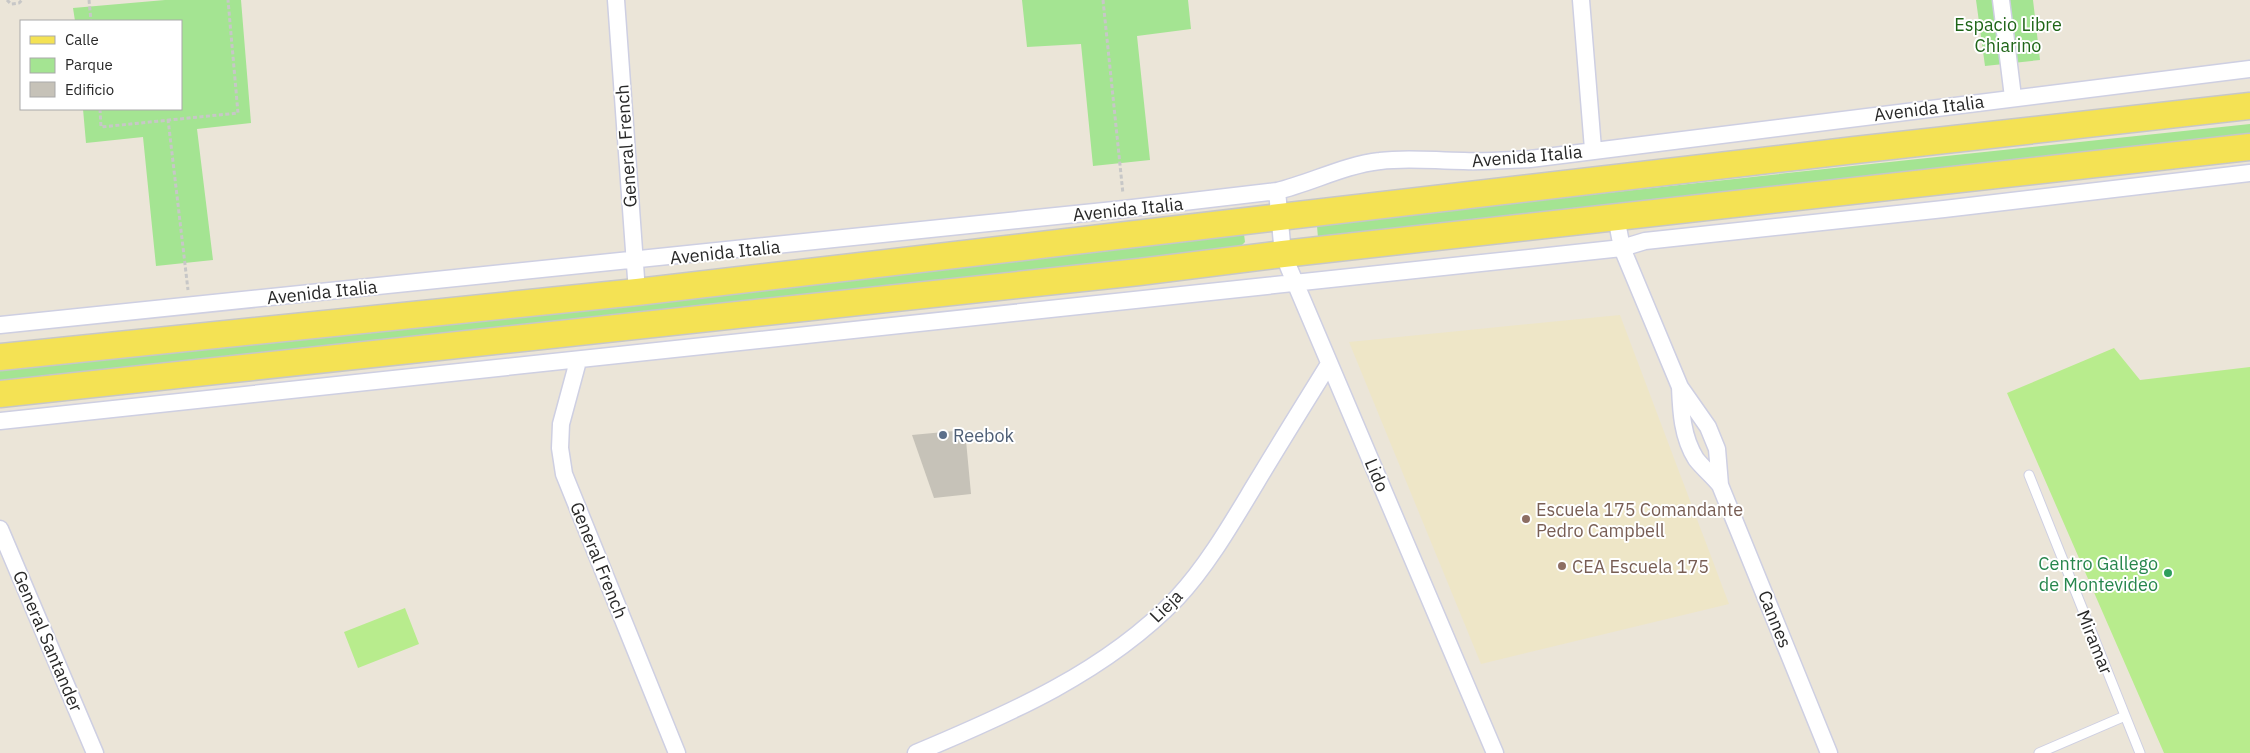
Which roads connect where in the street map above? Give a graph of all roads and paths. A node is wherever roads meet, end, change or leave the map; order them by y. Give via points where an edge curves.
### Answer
1 (7, 0) edge
2 (22, 0) edge
3 (88, 0) edge
4 (228, 0) edge
5 (616, 0) edge
6 (1103, 0) edge
7 (1580, 0) edge
8 (2001, 0) edge
9 (91, 20) edge
10 (2250, 69) edge
11 (2013, 97) junction
12 (2250, 106) edge
13 (100, 110) edge
14 (168, 119) junction
15 (2250, 147) edge
16 (1593, 149) junction
17 (2250, 173) edge
18 (1277, 191) junction
19 (1124, 210) junction
20 (1616, 217) junction
21 (1279, 218) junction
22 (1622, 248) junction
23 (1284, 254) junction
24 (634, 262) junction
25 (1295, 282) junction
26 (637, 292) junction
27 (190, 305) junction
28 (0, 325) edge
29 (0, 358) edge
30 (578, 361) junction
31 (1329, 364) junction
32 (1680, 387) junction
33 (0, 394) edge
34 (0, 421) edge
35 (2029, 475) dead end
36 (1720, 485) junction
37 (0, 528) edge
38 (2125, 716) junction
39 (95, 753) edge
40 (677, 753) edge
41 (916, 753) edge
42 (1495, 753) edge
43 (1829, 753) edge
44 (2039, 753) edge
45 (2140, 753) edge

1 - 2 path via 11,4
3 - 9 path
4 - 14 path via 238,113
5 - 24 street, General French
6 - 19 path
7 - 16 street
8 - 11 street
10 - 11 street, Avenida Italia
11 - 16 street, Avenida Italia
12 - 21 main road, Avenida Italia
13 - 14 path via 101,127
14 - 27 path
15 - 20 main road
16 - 18 street, Avenida Italia via 1530,159 1466,161 1409,158 1379,161 1354,165 1300,186
17 - 22 street via 1645,241
18 - 19 street, Avenida Italia
18 - 21 street, Lido
19 - 24 street, Avenida Italia
20 - 22 street, Cannes
20 - 23 main road
21 - 23 street, Lido
21 - 26 main road, Avenida Italia
22 - 25 street
22 - 32 street, Cannes
23 - 25 street, Lido
23 - 33 main road
24 - 26 street, General French
24 - 27 street, Avenida Italia
25 - 30 street
25 - 31 street, Lido
26 - 29 main road, Avenida Italia
27 - 28 street, Avenida Italia
30 - 34 street
30 - 40 street, General French via 561,424 564,474
31 - 41 street, Lieja via 1223,538 1178,597 1131,640 1053,690
31 - 42 street, Lido
32 - 36 street, Cannes via 1708,427 1717,450
32 - 36 street, Cannes via 1687,442 1696,459
35 - 38 lane, Miramar
36 - 43 street, Cannes
37 - 39 street, General Santander
38 - 44 lane
38 - 45 lane, Miramar

